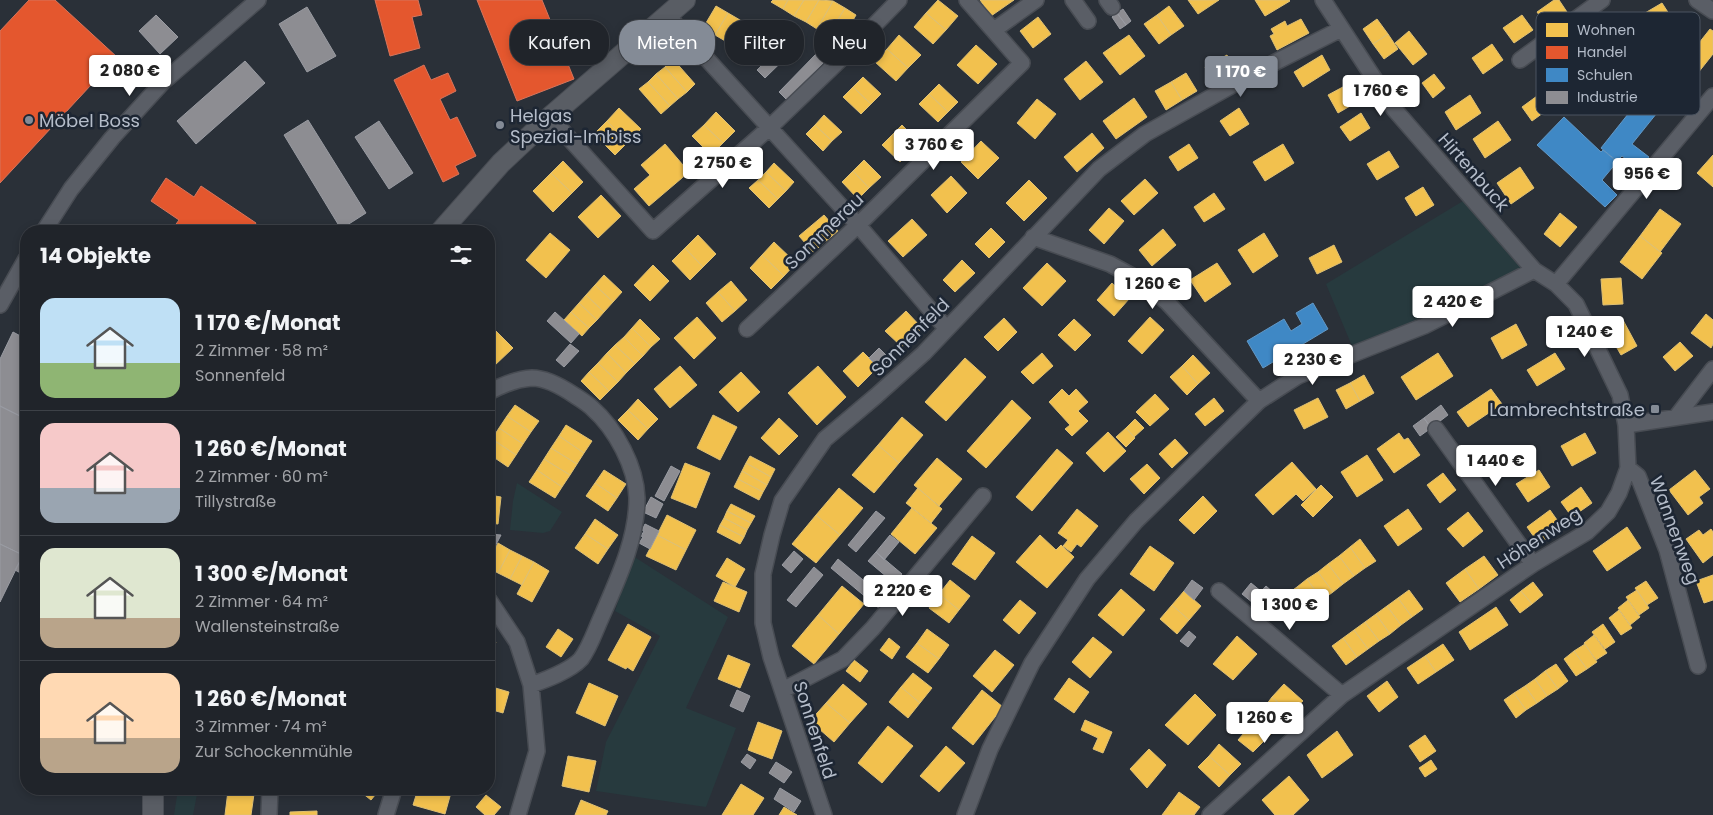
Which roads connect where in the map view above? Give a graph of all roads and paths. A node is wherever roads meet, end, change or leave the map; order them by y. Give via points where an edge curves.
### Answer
1 (258, 0) edge
2 (685, 0) edge
3 (898, 0) edge
4 (967, 0) edge
5 (1036, 0) edge
6 (1073, 0) edge
7 (1323, 0) edge
8 (1602, 0) edge
9 (1697, 0) edge
10 (1713, 11) edge
11 (1586, 12) edge
12 (666, 14) junction
13 (1088, 21) dead end
14 (1342, 29) junction
15 (994, 30) junction
16 (1536, 48) edge
17 (1520, 60) dead end
18 (1713, 96) edge
19 (1700, 112) edge
20 (1697, 115) edge
21 (550, 117) junction
22 (769, 128) junction
23 (48, 225) edge
24 (446, 225) edge
25 (858, 225) junction
26 (1033, 237) junction
27 (1534, 270) junction
28 (20, 272) edge
29 (1556, 284) junction
30 (0, 305) edge
31 (946, 328) junction
32 (748, 329) dead end
33 (1713, 369) edge
34 (495, 389) edge
35 (1259, 401) junction
36 (1713, 412) edge
37 (1677, 416) junction
38 (1626, 425) junction
39 (1436, 429) dead end
40 (1628, 468) junction
41 (983, 496) dead end
42 (1533, 564) junction
43 (1219, 591) dead end
44 (495, 609) edge
45 (1698, 666) dead end
46 (531, 685) junction
47 (783, 690) junction
48 (1342, 695) junction
49 (153, 795) edge
50 (270, 795) edge
51 (392, 795) edge
52 (154, 815) edge
53 (269, 815) edge
54 (386, 815) edge
55 (518, 815) edge
56 (824, 815) edge
57 (965, 815) edge
58 (1210, 815) edge

1 - 23 street via 157,89 70,189
2 - 12 street
3 - 22 street
4 - 15 street, Sommerau
5 - 15 street
6 - 13 street
7 - 14 street, Hirtenbuck
8 - 11 street
9 - 10 street
12 - 21 street
12 - 22 street
14 - 26 street, Sonnenfeld via 1145,134 1099,169
14 - 27 street, Hirtenbuck via 1394,109
15 - 25 street, Sommerau via 1022,63
16 - 17 street
18 - 19 street
20 - 29 street
21 - 22 street via 653,231
21 - 24 street via 501,163
22 - 25 street
25 - 31 street
25 - 32 street, Sommerau
26 - 31 street, Sonnenfeld
26 - 35 street via 1110,264 1143,282 1167,302
27 - 29 street, Hirtenbuck
27 - 35 street via 1424,326 1298,376
28 - 30 street
29 - 38 street, Hirtenbuck via 1576,304 1620,395
31 - 47 street, Sonnenfeld via 924,353 825,439 782,501 763,574 763,623
33 - 37 street
34 - 46 street via 508,382 532,378 565,389 592,408 622,445 632,469 637,498 634,525 623,566 591,641 580,659 556,676
35 - 57 street via 1136,521 1087,579 1032,663 990,749
36 - 37 street
37 - 38 street
38 - 40 street, Höhenweg
39 - 42 street
40 - 42 street, Höhenweg via 1608,512 1587,532
40 - 45 street, Wannenweg via 1638,476 1667,550
41 - 47 street via 873,628 843,659
42 - 48 street, Höhenweg
43 - 48 street
44 - 46 street via 517,642
46 - 55 street via 537,752
47 - 56 street, Sonnenfeld
48 - 58 street, Höhenweg
49 - 52 street
50 - 53 street
51 - 54 street

